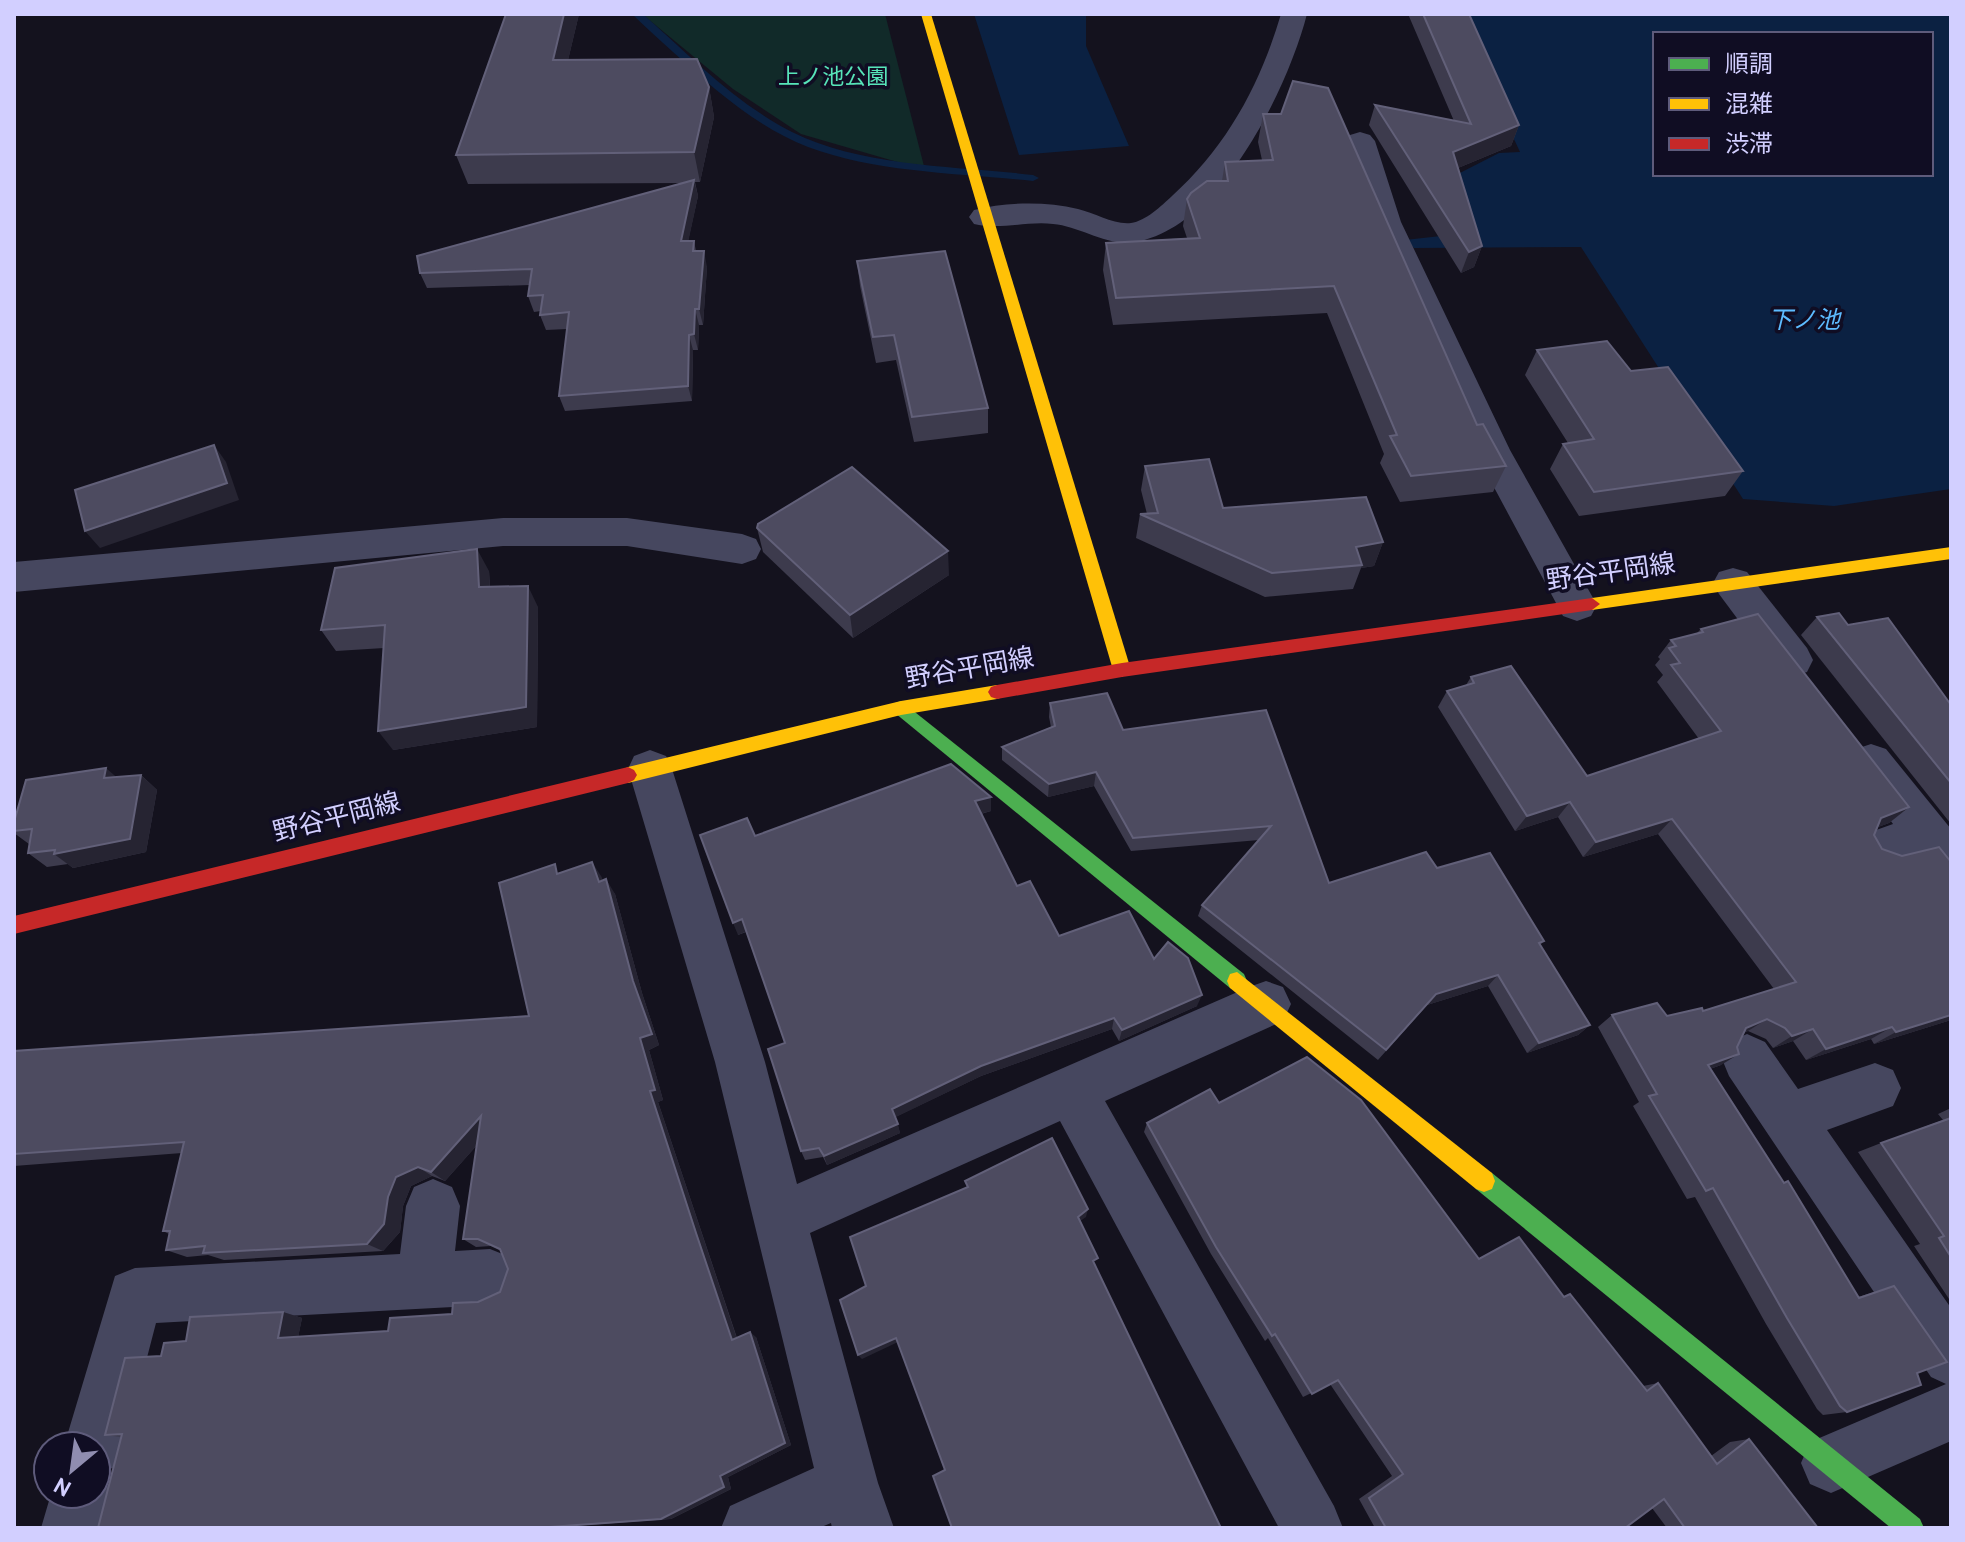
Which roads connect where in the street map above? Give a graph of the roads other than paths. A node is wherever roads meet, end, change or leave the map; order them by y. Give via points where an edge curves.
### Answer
1 (926, 14) edge
2 (1294, 14) edge
3 (1360, 141) dead end
4 (985, 217) junction
5 (742, 549) dead end
6 (1951, 553) edge
7 (14, 577) edge
8 (1733, 583) junction
9 (1577, 605) junction
10 (1122, 670) junction
11 (1821, 697) edge
12 (901, 708) junction
13 (1850, 734) edge
14 (650, 769) junction
15 (1881, 848) edge
16 (1940, 849) edge
17 (14, 925) edge
18 (1266, 1004) junction
19 (1747, 1059) edge
20 (1875, 1088) dead end
21 (1072, 1092) junction
22 (1788, 1118) junction
23 (433, 1206) dead end
24 (779, 1219) junction
25 (490, 1277) edge
26 (424, 1281) junction
27 (1951, 1357) edge
28 (1951, 1411) edge
29 (98, 1430) edge
30 (1831, 1463) junction
31 (855, 1506) edge
32 (752, 1528) edge
33 (1312, 1528) edge
34 (1911, 1528) edge

1 - 4 street
2 - 4 street via 1286,46 1252,122 1195,193 1157,225 1130,233 1040,212
3 - 9 street via 1385,222 1492,450
4 - 10 street
5 - 7 street via 627,532 503,532
6 - 8 street, 野谷平岡線
8 - 9 street, 野谷平岡線
8 - 11 street
9 - 10 street, 野谷平岡線
10 - 12 street, 野谷平岡線
12 - 14 street, 野谷平岡線
12 - 18 street
13 - 16 street
14 - 17 street, 野谷平岡線
14 - 24 street via 740,1062
15 - 16 street
18 - 21 street
18 - 30 street
19 - 22 street
20 - 22 street
21 - 24 street
21 - 33 street
22 - 27 street
23 - 26 street
24 - 31 street
25 - 26 street
26 - 29 street via 135,1296
28 - 30 street
30 - 34 street
31 - 32 street

